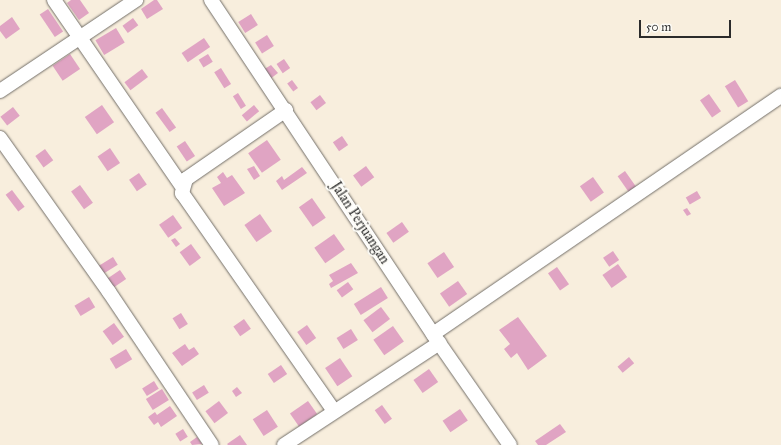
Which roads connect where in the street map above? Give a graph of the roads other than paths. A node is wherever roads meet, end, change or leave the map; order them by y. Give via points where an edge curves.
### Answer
1 (54, 0) edge
2 (136, 0) edge
3 (211, 0) edge
4 (80, 37) junction
5 (0, 91) edge
6 (781, 96) edge
7 (286, 110) junction
8 (0, 138) edge
9 (182, 186) junction
10 (436, 339) junction
11 (334, 411) junction
12 (212, 445) edge
13 (284, 445) edge
14 (510, 445) edge

1 - 4 street
2 - 4 street
3 - 7 street, Jalan Perjuangan
4 - 5 street
4 - 9 street
6 - 10 street
7 - 9 street via 186,179
7 - 10 street, Jalan Perjuangan
8 - 12 street via 109,292
9 - 11 street via 182,193
10 - 11 street
10 - 14 street, Jalan Perjuangan
11 - 13 street

